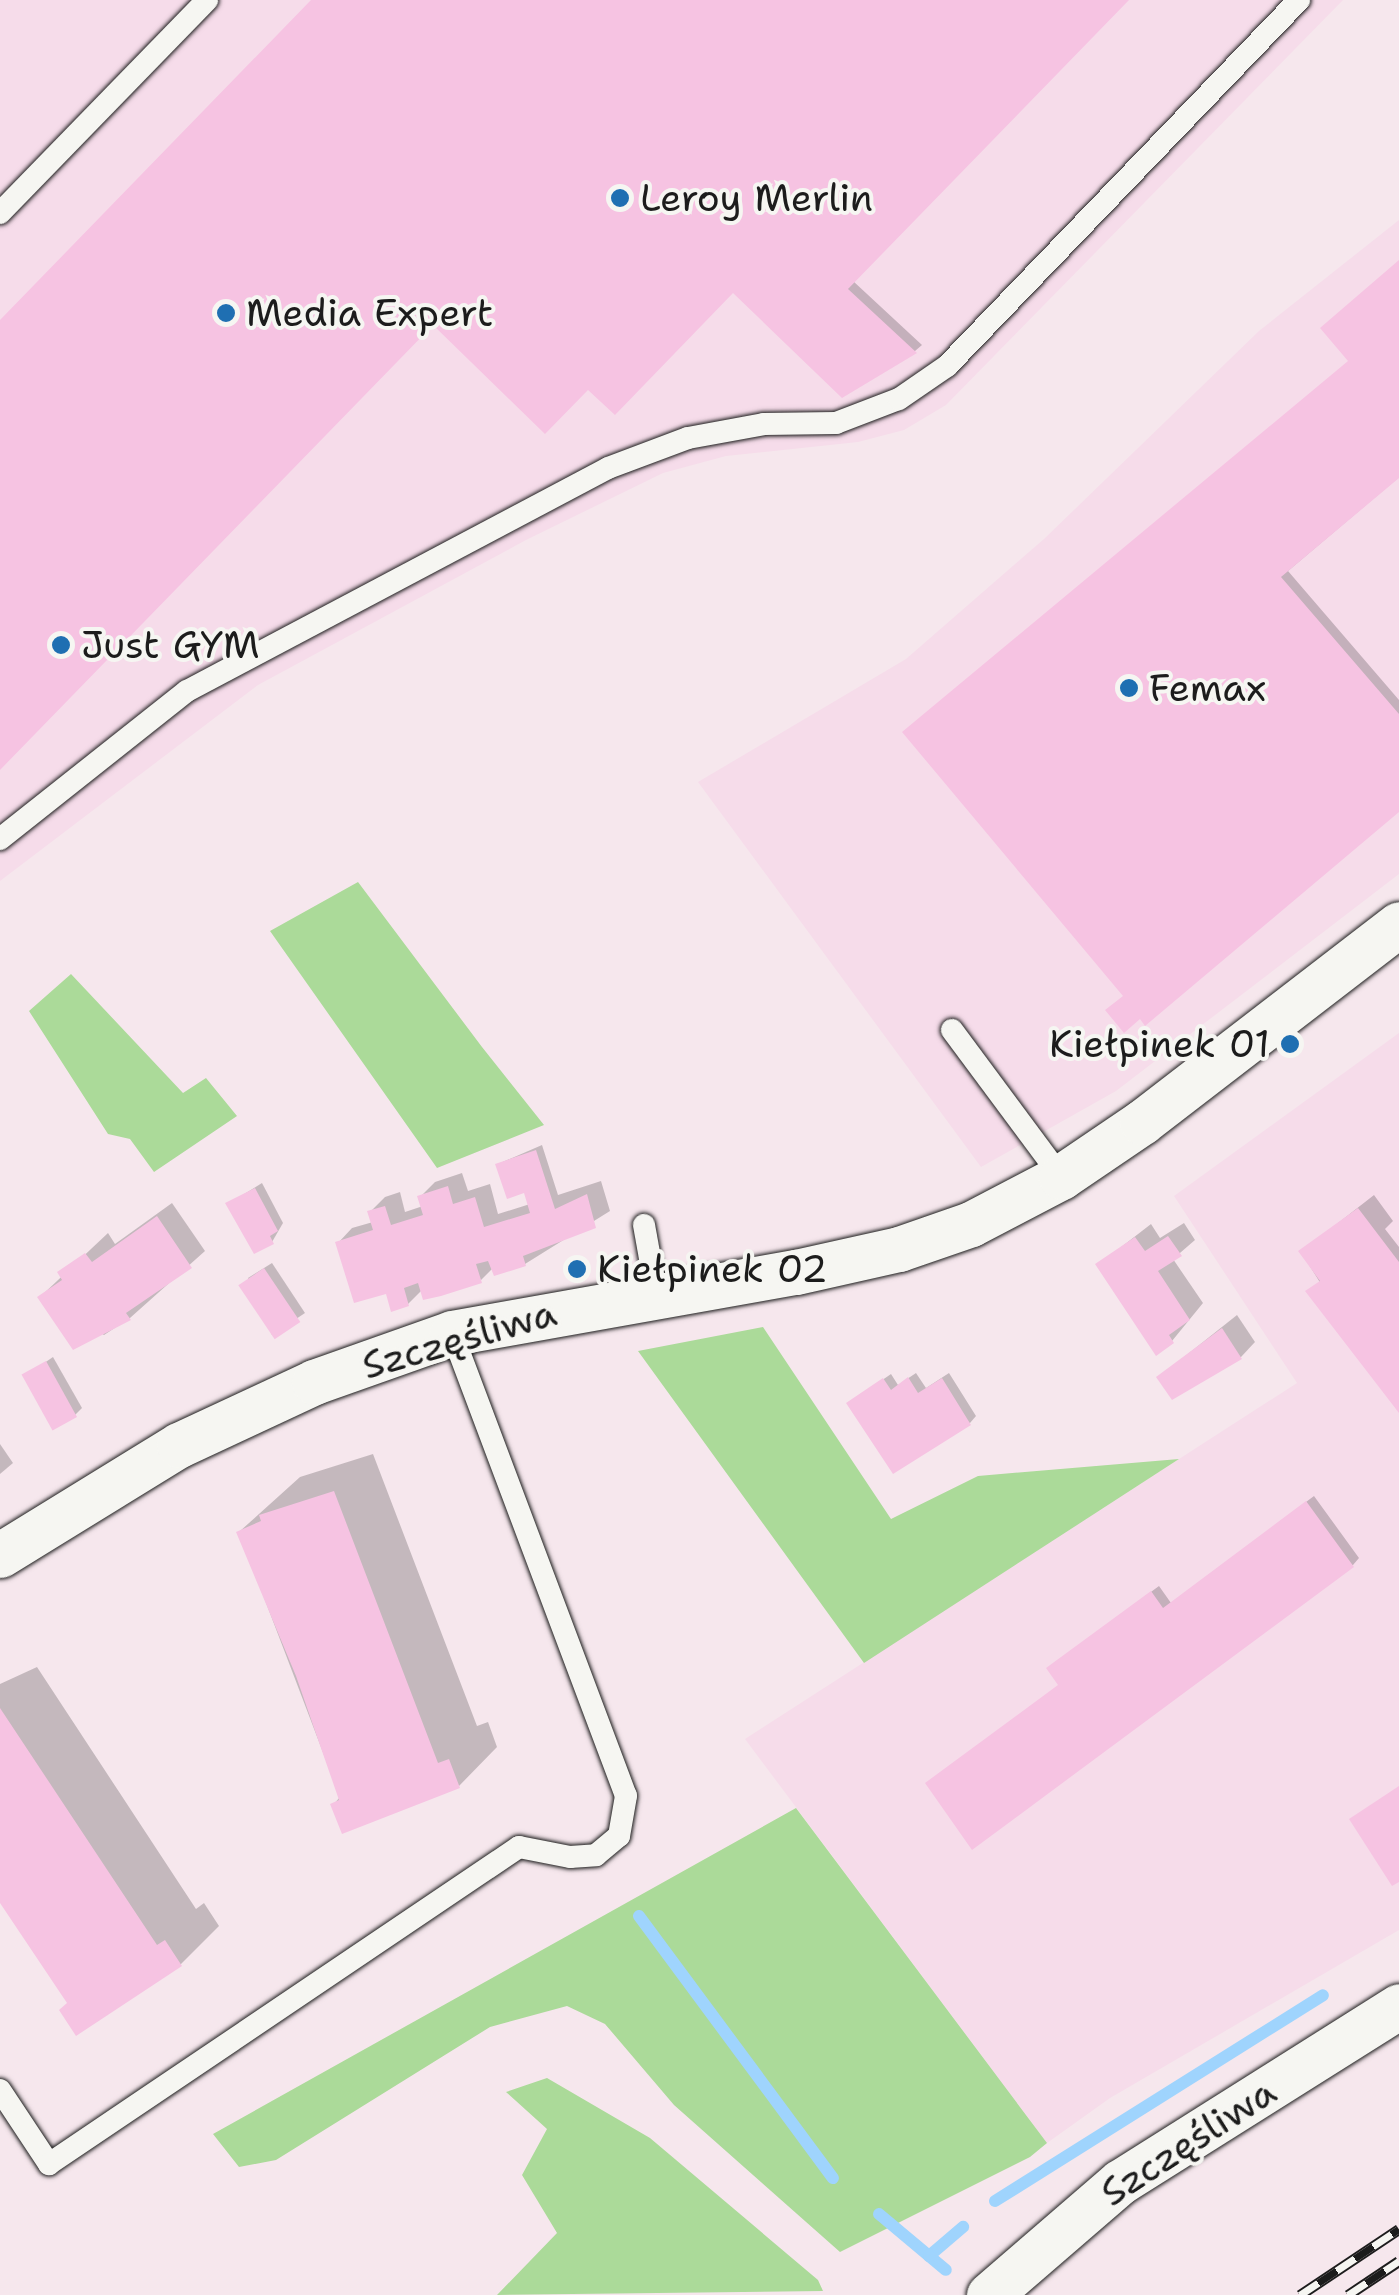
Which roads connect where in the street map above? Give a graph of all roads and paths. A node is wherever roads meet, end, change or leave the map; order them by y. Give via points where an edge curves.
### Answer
1 (207, 0) edge
2 (1299, 0) edge
3 (0, 214) edge
4 (0, 839) edge
5 (1399, 924) edge
6 (952, 1030) dead end
7 (1061, 1176) junction
8 (644, 1226) dead end
9 (656, 1292) junction
10 (452, 1333) junction
11 (0, 1555) edge
12 (1399, 2006) edge
13 (0, 2090) edge
14 (989, 2295) edge

1 - 3 lane
2 - 4 lane via 947,366 899,399 836,423 764,424 688,438 608,468 187,691
5 - 7 street, Szczęśliwa
6 - 7 lane
7 - 9 street, Szczęśliwa via 970,1224 900,1249
8 - 9 lane
9 - 10 street, Szczęśliwa
10 - 11 street, Szczęśliwa via 154,1445
10 - 13 lane via 626,1796 619,1836 596,1854 570,1857 519,1847 49,2164
12 - 14 street, Szczęśliwa via 1120,2182

